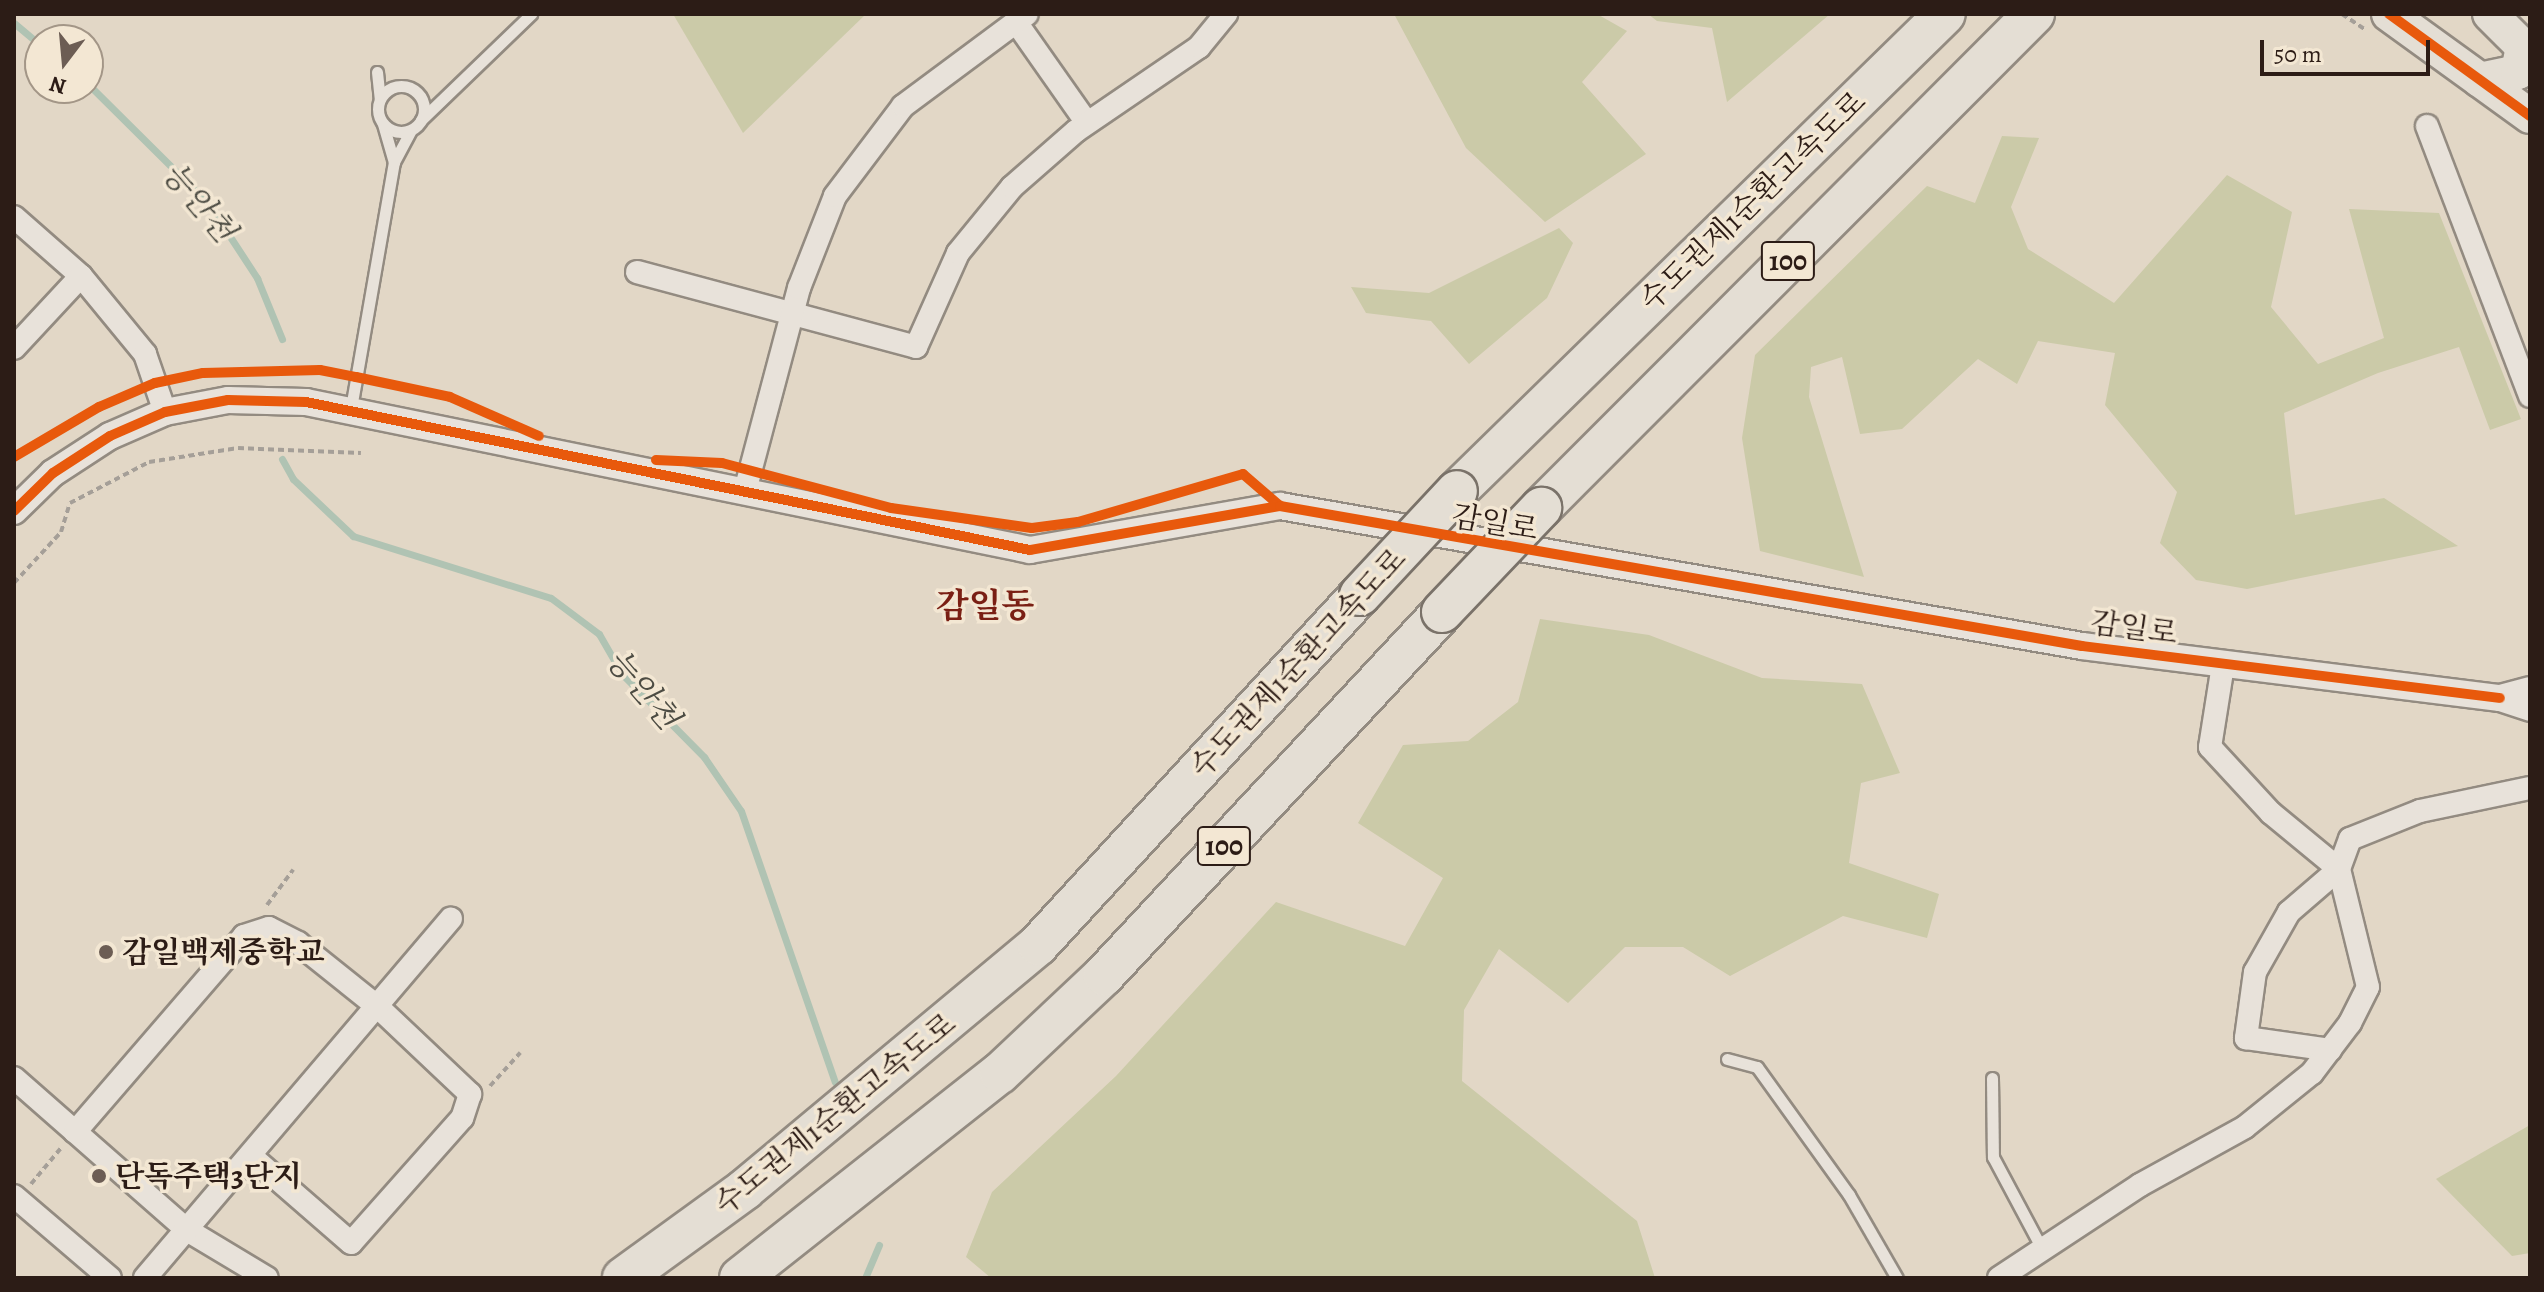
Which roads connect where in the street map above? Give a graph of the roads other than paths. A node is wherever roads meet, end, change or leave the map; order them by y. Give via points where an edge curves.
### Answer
1 (531, 14) edge
2 (1226, 14) edge
3 (1945, 14) edge
4 (2034, 14) edge
5 (2389, 14) edge
6 (2490, 14) edge
7 (1022, 18) edge
8 (2526, 50) edge
9 (2480, 80) junction
10 (398, 86) junction
11 (419, 95) junction
12 (447, 95) junction
13 (380, 99) junction
14 (2530, 116) edge
15 (421, 120) junction
16 (383, 122) junction
17 (1087, 123) junction
18 (2427, 126) dead end
19 (411, 130) junction
20 (394, 162) junction
21 (14, 217) edge
22 (637, 272) dead end
23 (81, 276) junction
24 (792, 313) junction
25 (14, 348) edge
26 (2530, 396) edge
27 (351, 408) junction
28 (165, 412) junction
29 (745, 491) junction
30 (14, 511) edge
31 (2223, 665) junction
32 (2530, 690) edge
33 (2500, 698) junction
34 (2530, 708) edge
35 (2530, 788) edge
36 (2339, 869) junction
37 (451, 919) dead end
38 (378, 1007) junction
39 (2330, 1050) junction
40 (1727, 1059) dead end
41 (14, 1078) edge
42 (1992, 1078) dead end
43 (75, 1132) junction
44 (251, 1156) junction
45 (16, 1198) edge
46 (187, 1230) junction
47 (2041, 1247) junction
48 (110, 1278) edge
49 (145, 1278) edge
50 (267, 1278) edge
51 (623, 1278) edge
52 (740, 1278) edge
53 (1897, 1278) edge
54 (1999, 1278) edge

1 - 12 lane
2 - 17 street via 1199,47
3 - 51 highway, 수도권제1순환고속도로 / 100, bridge via 1457,491 1038,945 744,1190
4 - 52 highway, 100, bridge via 1541,508 1104,975 1000,1073
5 - 9 main road
6 - 8 main road
7 - 17 street
7 - 24 street via 903,106 835,196
8 - 9 main road via 2518,72
9 - 14 main road
10 - 11 lane
10 - 13 lane
10 - 13 lane via 377,72
11 - 12 lane
11 - 15 lane
12 - 15 lane
13 - 16 lane
15 - 19 lane
16 - 19 lane via 396,131
16 - 20 lane
17 - 24 street via 1012,187 958,253 916,347
18 - 26 street
19 - 20 lane
20 - 27 lane
21 - 23 street
22 - 24 street
23 - 25 street
23 - 28 street via 145,354
24 - 29 street
27 - 28 street, 감일로 via 240,400
27 - 29 street, 감일로
28 - 30 street, 감일로 via 110,436 65,465
29 - 31 street, 감일로 via 1030,550 1280,506 1548,556 1688,574 2082,646
31 - 33 street, 감일로
31 - 36 street via 2210,747 2271,813
32 - 33 street, 감일로
33 - 34 street, 감일로
35 - 36 street via 2420,811 2350,839
36 - 39 street via 2368,987
36 - 39 street via 2289,912 2255,972 2246,1038
37 - 38 street
38 - 43 street via 298,943 269,928 244,936
38 - 44 street
38 - 44 street via 470,1094 462,1118 351,1243
39 - 47 street via 2312,1073 2245,1127
40 - 53 lane via 1757,1067 1849,1195
41 - 43 street
42 - 47 lane via 1993,1157
43 - 46 street
44 - 46 street
45 - 48 street
46 - 49 street
46 - 50 street
47 - 54 street

